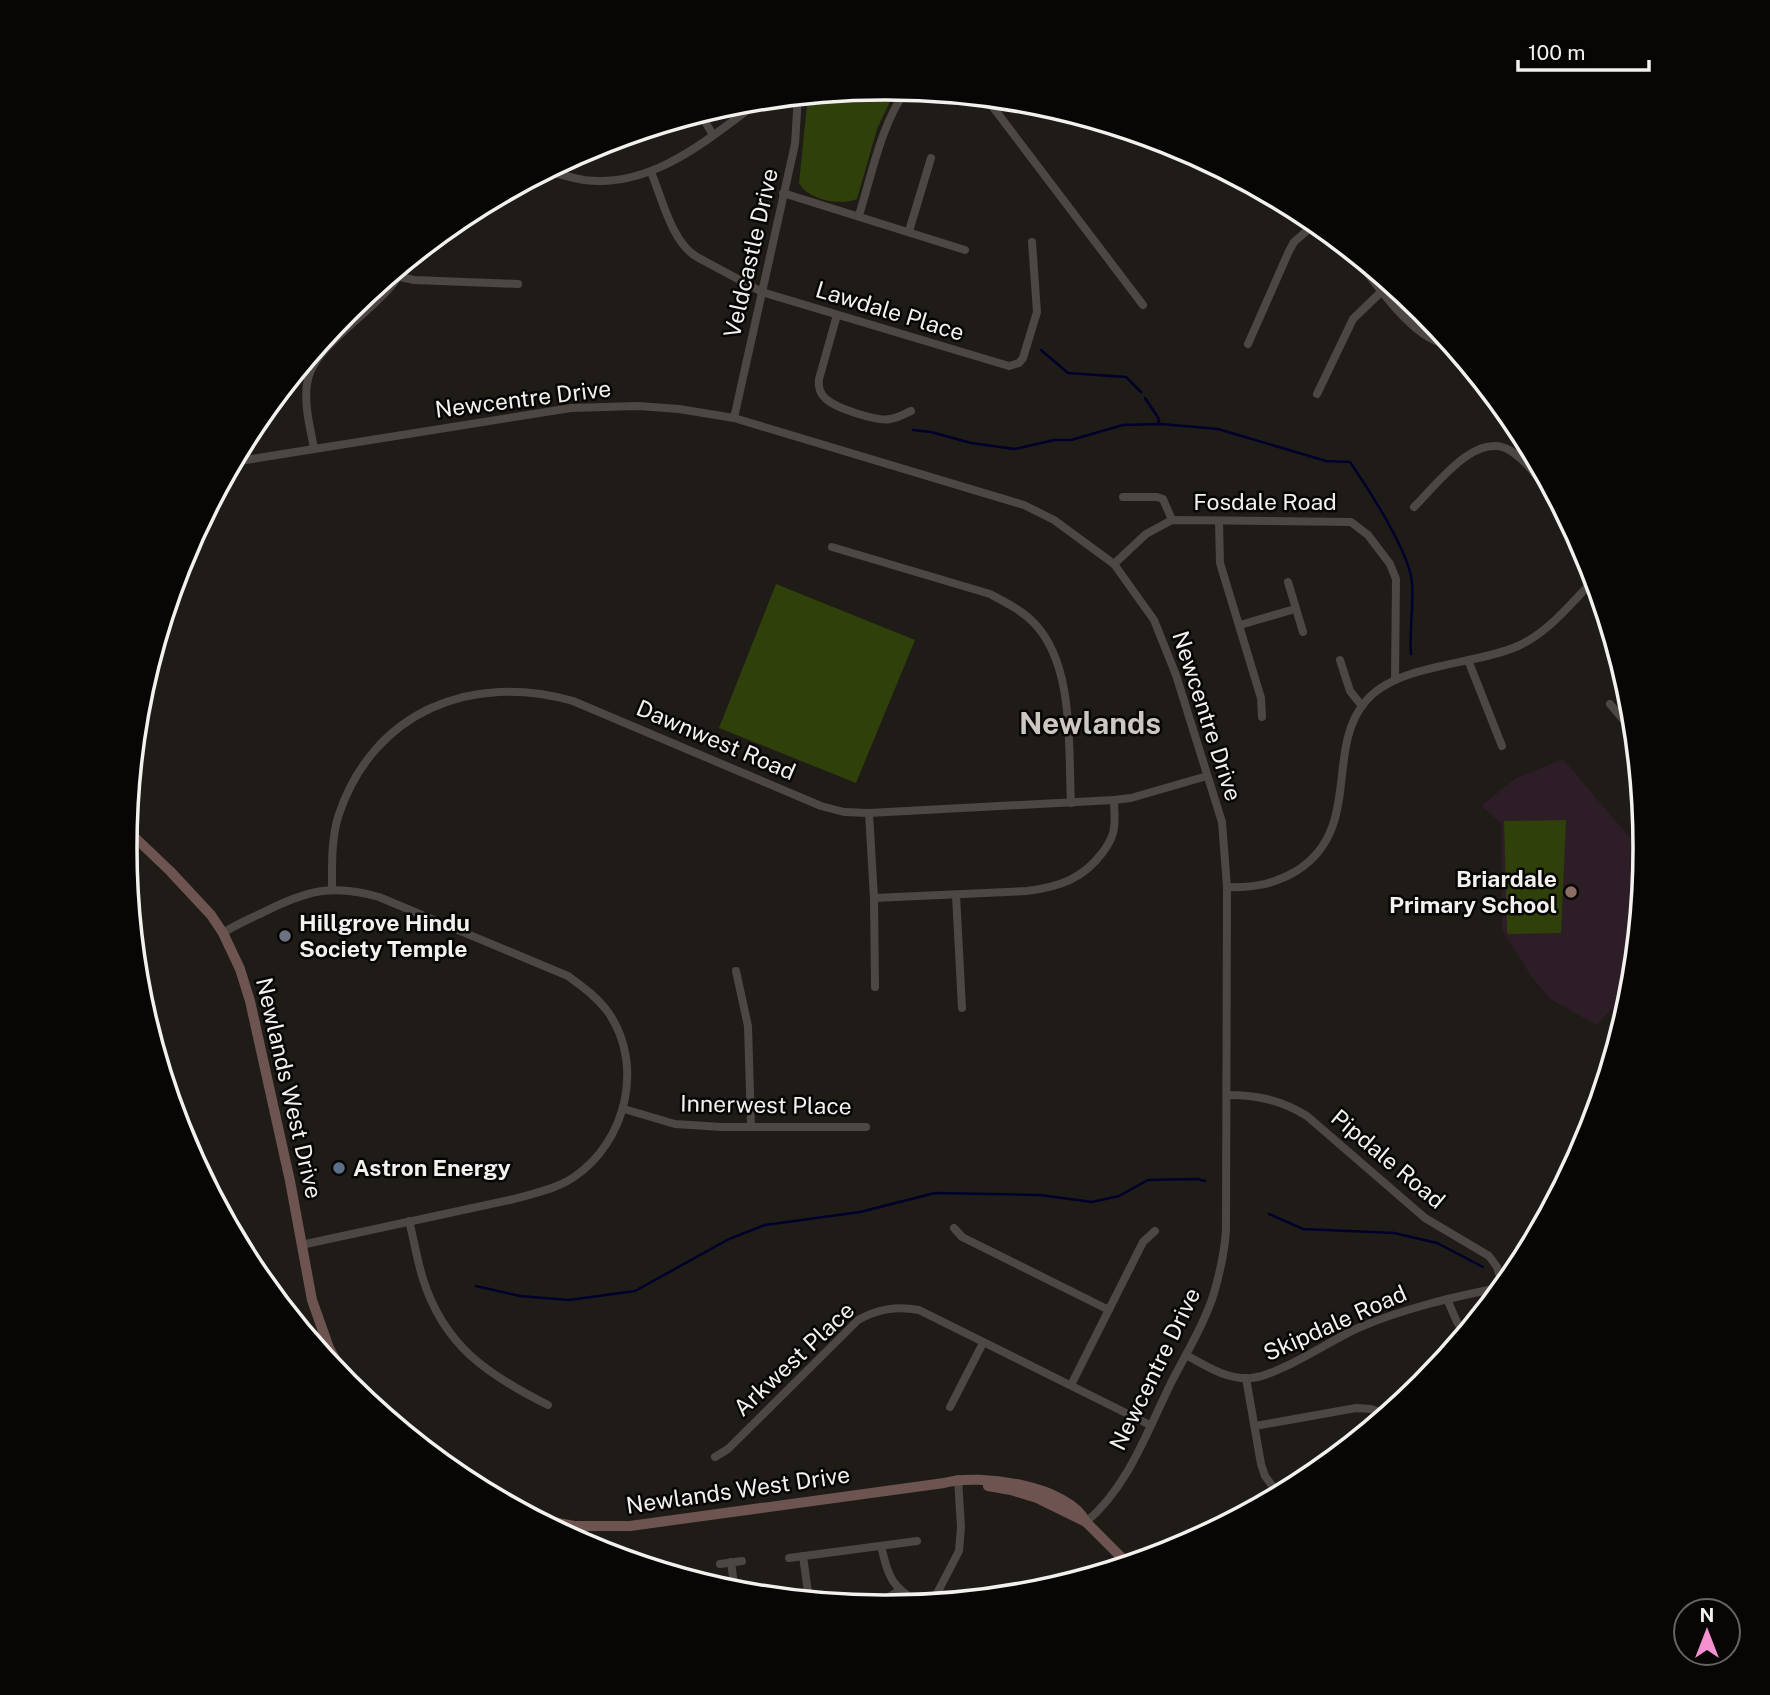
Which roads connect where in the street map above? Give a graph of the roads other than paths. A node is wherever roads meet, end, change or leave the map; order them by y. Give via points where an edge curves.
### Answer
1 (898, 100) edge
2 (797, 105) edge
3 (994, 108) edge
4 (743, 113) edge
5 (705, 122) edge
6 (713, 135) junction
7 (931, 158) dead end
8 (651, 172) junction
9 (560, 174) edge
10 (783, 193) junction
11 (859, 215) junction
12 (909, 231) junction
13 (1307, 231) edge
14 (1032, 242) dead end
15 (965, 250) dead end
16 (402, 277) edge
17 (518, 284) dead end
18 (1376, 284) edge
19 (392, 285) edge
20 (1382, 291) junction
21 (762, 292) junction
22 (1143, 305) dead end
23 (837, 315) junction
24 (338, 338) edge
25 (1436, 342) edge
26 (1248, 344) dead end
27 (306, 375) edge
28 (1317, 394) dead end
29 (911, 411) dead end
30 (734, 418) junction
31 (314, 448) junction
32 (246, 460) edge
33 (1535, 478) edge
34 (1123, 497) dead end
35 (1414, 507) dead end
36 (1172, 520) junction
37 (1219, 522) junction
38 (832, 547) dead end
39 (1114, 564) junction
40 (1288, 582) dead end
41 (1586, 588) edge
42 (1295, 609) junction
43 (1240, 625) junction
44 (1303, 632) dead end
45 (1340, 660) dead end
46 (1468, 660) junction
47 (1395, 680) junction
48 (1610, 704) dead end
49 (1362, 706) junction
50 (1620, 716) edge
51 (1262, 717) dead end
52 (1502, 746) dead end
53 (1207, 776) junction
54 (1114, 800) junction
55 (1071, 803) junction
56 (869, 813) junction
57 (137, 840) edge
58 (1227, 887) junction
59 (332, 889) junction
60 (956, 895) junction
61 (874, 898) junction
62 (223, 933) junction
63 (736, 971) dead end
64 (875, 987) dead end
65 (962, 1008) dead end
66 (1227, 1095) junction
67 (624, 1109) junction
68 (751, 1126) junction
69 (866, 1127) dead end
70 (409, 1221) junction
71 (954, 1228) dead end
72 (1155, 1231) dead end
73 (301, 1245) junction
74 (1499, 1274) edge
75 (1487, 1290) edge
76 (1447, 1298) junction
77 (1109, 1310) junction
78 (1460, 1326) edge
79 (984, 1343) junction
80 (329, 1347) edge
81 (1186, 1355) junction
82 (1247, 1378) junction
83 (1071, 1385) junction
84 (548, 1405) dead end
85 (950, 1408) dead end
86 (1377, 1411) edge
87 (1150, 1425) junction
88 (1255, 1426) junction
89 (715, 1457) dead end
90 (959, 1482) junction
91 (1273, 1486) edge
92 (1086, 1522) junction
93 (571, 1525) edge
94 (574, 1526) joint
95 (917, 1541) dead end
96 (881, 1546) junction
97 (803, 1556) junction
98 (1121, 1557) edge
99 (789, 1558) dead end
100 (742, 1561) dead end
101 (731, 1562) junction
102 (720, 1564) dead end
103 (733, 1580) edge
104 (808, 1591) edge
105 (899, 1591) junction
106 (937, 1594) edge
107 (892, 1595) edge
108 (905, 1595) edge

1 - 11 street
2 - 10 street, Veldcastle Drive via 795,144
3 - 22 street
4 - 6 street
5 - 6 street
6 - 8 street
7 - 12 street
8 - 9 street via 608,180
8 - 21 street, Lawdale Place via 683,246
10 - 11 street
10 - 21 street, Veldcastle Drive
11 - 12 street
12 - 15 street
13 - 26 street via 1289,251
14 - 23 street, Lawdale Place via 1036,317 1019,363 1009,366
16 - 17 street
18 - 20 street
19 - 24 street
20 - 25 street via 1414,328
20 - 28 street via 1353,320
21 - 23 street, Lawdale Place
21 - 30 street, Veldcastle Drive
23 - 29 street via 819,379 822,395 874,418 888,420
27 - 31 street
30 - 31 street, Newcentre Drive via 663,408 582,407
30 - 39 street, Newcentre Drive via 1024,505 1054,520
31 - 32 street, Newcentre Drive
33 - 35 street via 1512,451 1488,446 1470,453
34 - 36 street, Fosdale Road via 1161,498
36 - 37 street, Fosdale Road
36 - 39 street, Fosdale Road via 1146,534
37 - 43 street via 1220,563
37 - 47 street, Fosdale Road via 1351,522 1368,535 1396,579
38 - 55 street via 990,594 1035,624 1058,663 1065,691
39 - 53 street, Newcentre Drive via 1154,620
40 - 42 street
41 - 46 street via 1540,633 1515,647
42 - 43 street
42 - 44 street
43 - 51 street
45 - 49 street via 1350,691
46 - 47 street
46 - 52 street
47 - 49 street
48 - 50 street
49 - 58 street via 1350,729 1334,825 1324,844 1306,865 1283,879 1265,886
53 - 54 street, Dawnwest Road
53 - 58 street, Newcentre Drive via 1222,822
54 - 55 street, Dawnwest Road
54 - 60 street via 1110,842 1090,867 1069,883 1039,890
55 - 56 street, Dawnwest Road
56 - 59 street, Dawnwest Road via 821,806 573,701 545,693 484,691 423,711 376,751 353,782 339,816 332,852
56 - 61 street
57 - 62 street, Newlands West Drive via 195,896
58 - 66 street, Newcentre Drive
59 - 62 street via 288,900
59 - 67 street via 363,892 394,903 568,976 594,995 609,1014 625,1054
60 - 61 street
60 - 65 street
61 - 64 street
62 - 73 street, Newlands West Drive via 250,1001
63 - 68 street via 748,1026
66 - 74 street, Pipdale Road via 1264,1097 1307,1116 1419,1213 1489,1256
66 - 81 street, Newcentre Drive via 1225,1244 1213,1295
67 - 68 street, Innerwest Place via 675,1124
67 - 70 street via 603,1150 572,1178 543,1191
68 - 69 street, Innerwest Place
70 - 73 street
70 - 84 street via 433,1307 456,1343 484,1369
71 - 77 street via 962,1237
72 - 77 street via 1143,1241
73 - 80 street, Newlands West Drive via 312,1300
75 - 76 street, Skipdale Road
76 - 78 street
76 - 82 street, Skipdale Road via 1358,1328 1276,1370
77 - 83 street
79 - 83 street, Arkwest Place
79 - 85 street
79 - 89 street, Arkwest Place via 919,1310 894,1308 870,1313
81 - 82 street, Skipdale Road via 1226,1375
81 - 87 street, Newcentre Drive
82 - 88 street
83 - 87 street, Arkwest Place
86 - 88 street via 1356,1408
87 - 92 street, Newcentre Drive via 1109,1500
88 - 91 street via 1261,1464
90 - 92 street, Newlands West Drive via 1037,1498
90 - 94 street, Newlands West Drive via 630,1526
90 - 106 street via 959,1551
92 - 98 street, Newlands West Drive
93 - 94 street, Newlands West Drive
95 - 96 street
96 - 97 street
96 - 105 street via 891,1581
97 - 99 street
97 - 104 street
100 - 101 street
101 - 102 street
101 - 103 street
105 - 107 street
105 - 108 street

